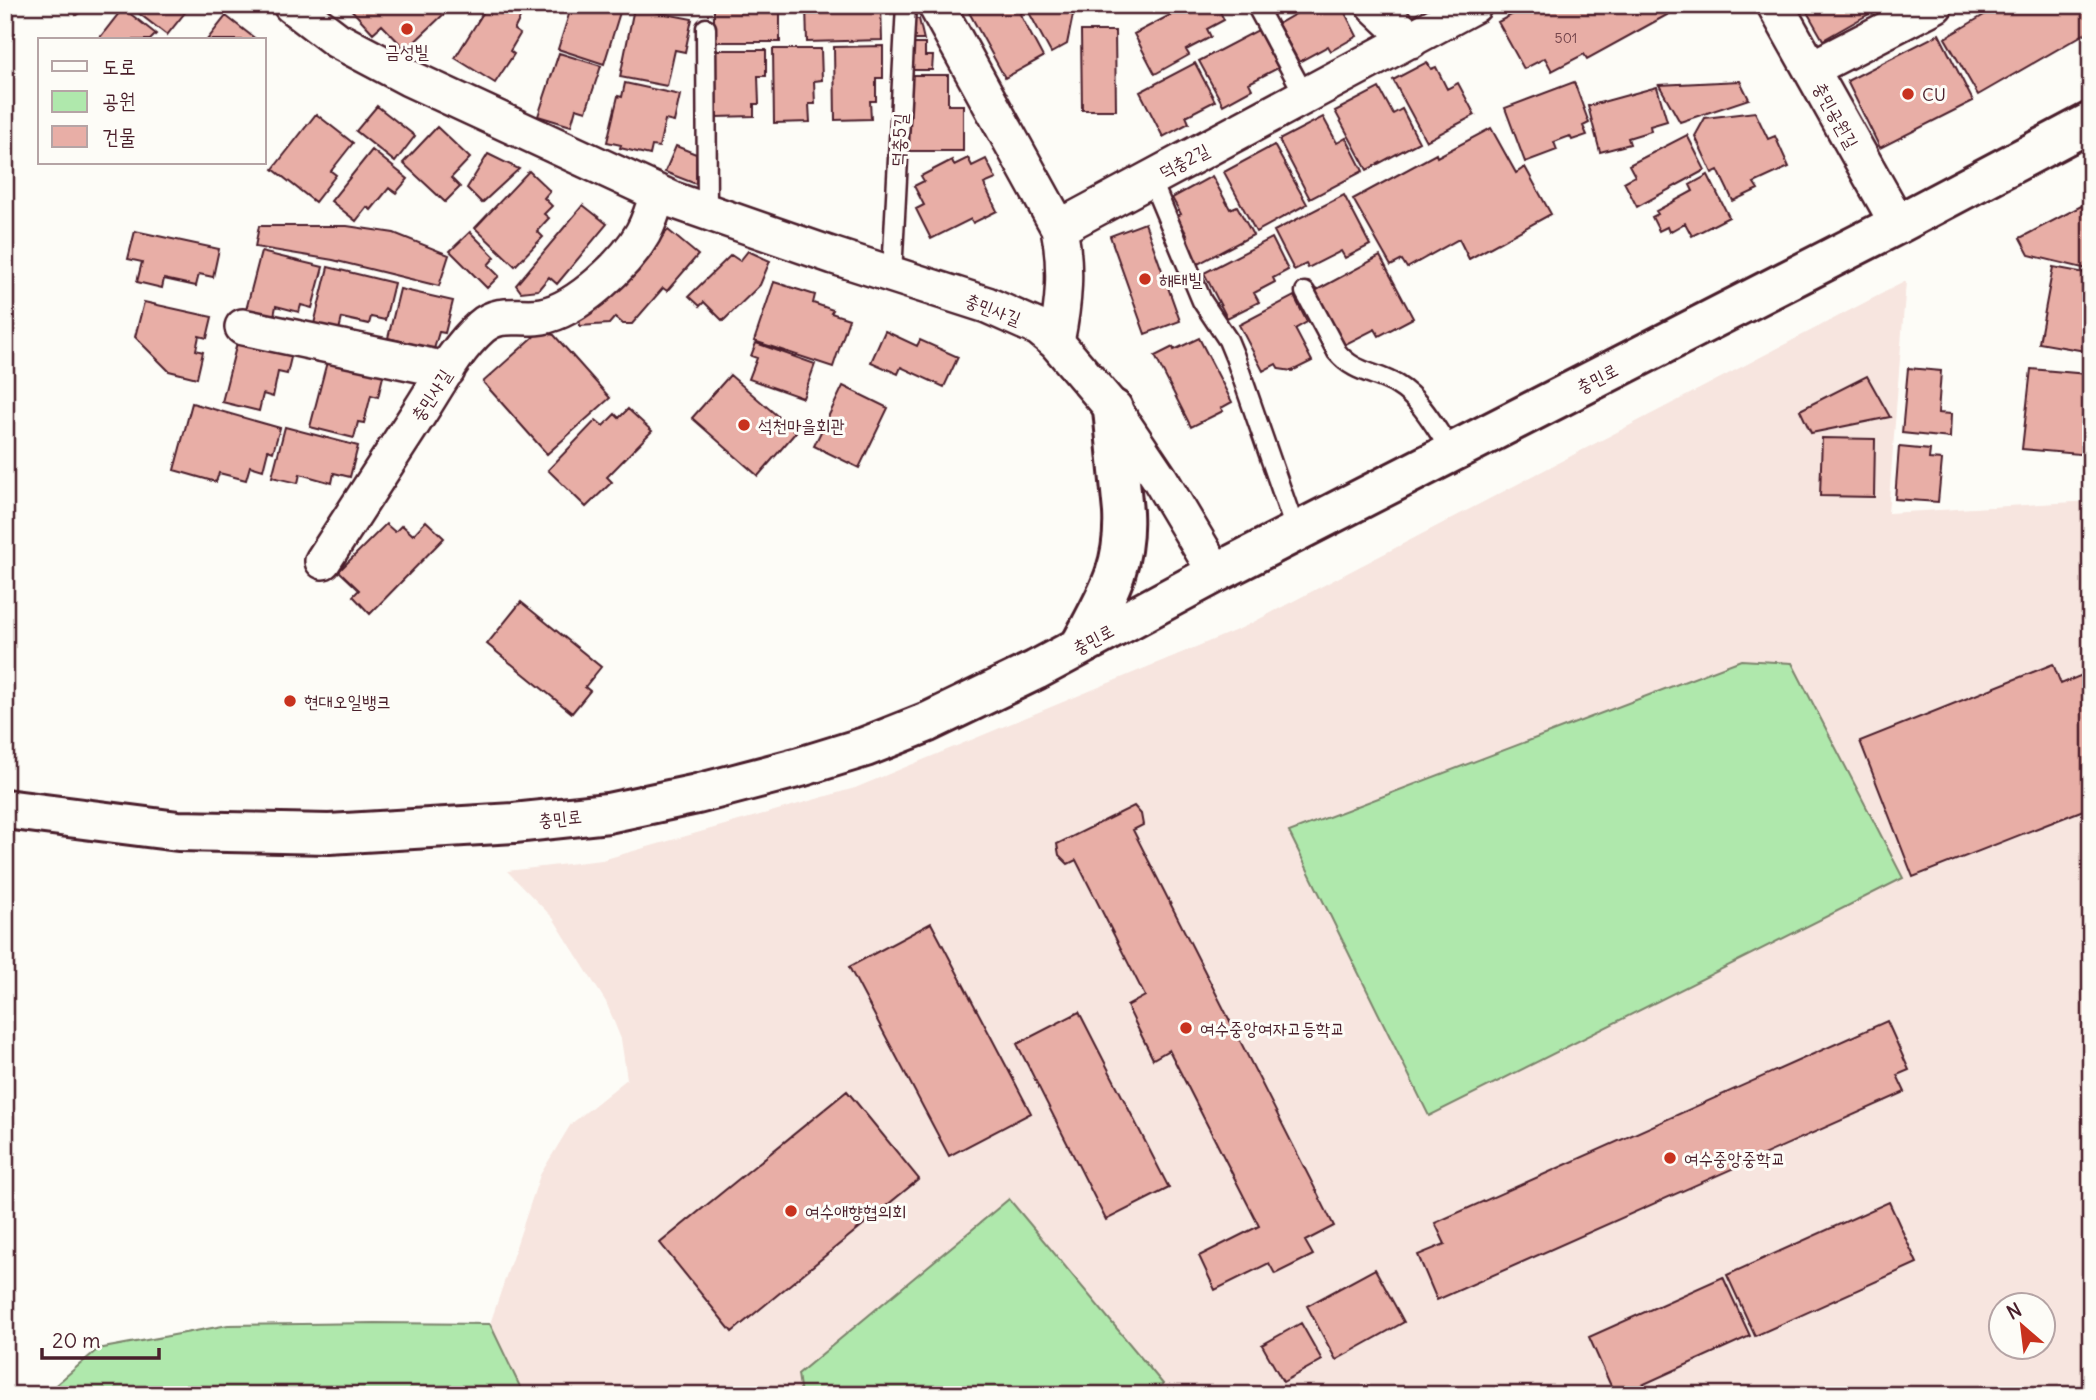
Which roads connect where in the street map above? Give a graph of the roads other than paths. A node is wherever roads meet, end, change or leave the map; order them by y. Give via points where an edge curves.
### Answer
1 (291, 5) edge
2 (906, 5) edge
3 (936, 5) edge
4 (1256, 5) edge
5 (1374, 5) edge
6 (1474, 5) edge
7 (1775, 5) edge
8 (1935, 5) edge
9 (706, 28) dead end
10 (1410, 40) junction
11 (1811, 69) junction
12 (1305, 96) junction
13 (2091, 122) edge
14 (1151, 179) junction
15 (658, 193) junction
16 (707, 212) junction
17 (1898, 224) junction
18 (1059, 228) junction
19 (892, 274) junction
20 (1305, 292) dead end
21 (243, 327) dead end
22 (1055, 342) junction
23 (447, 370) junction
24 (1113, 409) junction
25 (1452, 452) junction
26 (1296, 532) junction
27 (323, 561) dead end
28 (1216, 573) junction
29 (1080, 646) junction
30 (5, 809) edge

1 - 15 street, 충민사길 via 337,40 408,78
2 - 19 lane, 덕충5길
3 - 18 street
4 - 12 lane
5 - 10 street
6 - 10 street, 덕충2길
7 - 11 street, 충민공원길
8 - 11 street
9 - 16 lane
10 - 12 street, 덕충2길
11 - 17 street, 충민공원길
12 - 14 street, 덕충2길
13 - 17 street, 충민로
14 - 18 street, 덕충2길
14 - 26 lane via 1202,301 1235,357
15 - 16 street, 충민사길
15 - 23 street, 충민사길 via 642,236 591,290 542,316 493,319
16 - 19 street, 충민사길
17 - 25 street, 충민로
18 - 22 street via 1065,279
19 - 22 street, 충민사길 via 1022,319
20 - 25 lane via 1344,360 1413,398
21 - 23 street
22 - 24 street, 충민사길
23 - 27 street, 충민사길
24 - 28 street, 충민사길
24 - 29 street via 1124,527 1120,559 1112,585
25 - 26 street, 충민로
26 - 28 street, 충민로
28 - 29 street, 충민로
29 - 30 street, 충민로 via 928,722 864,747 697,794 608,813 329,834 177,831

